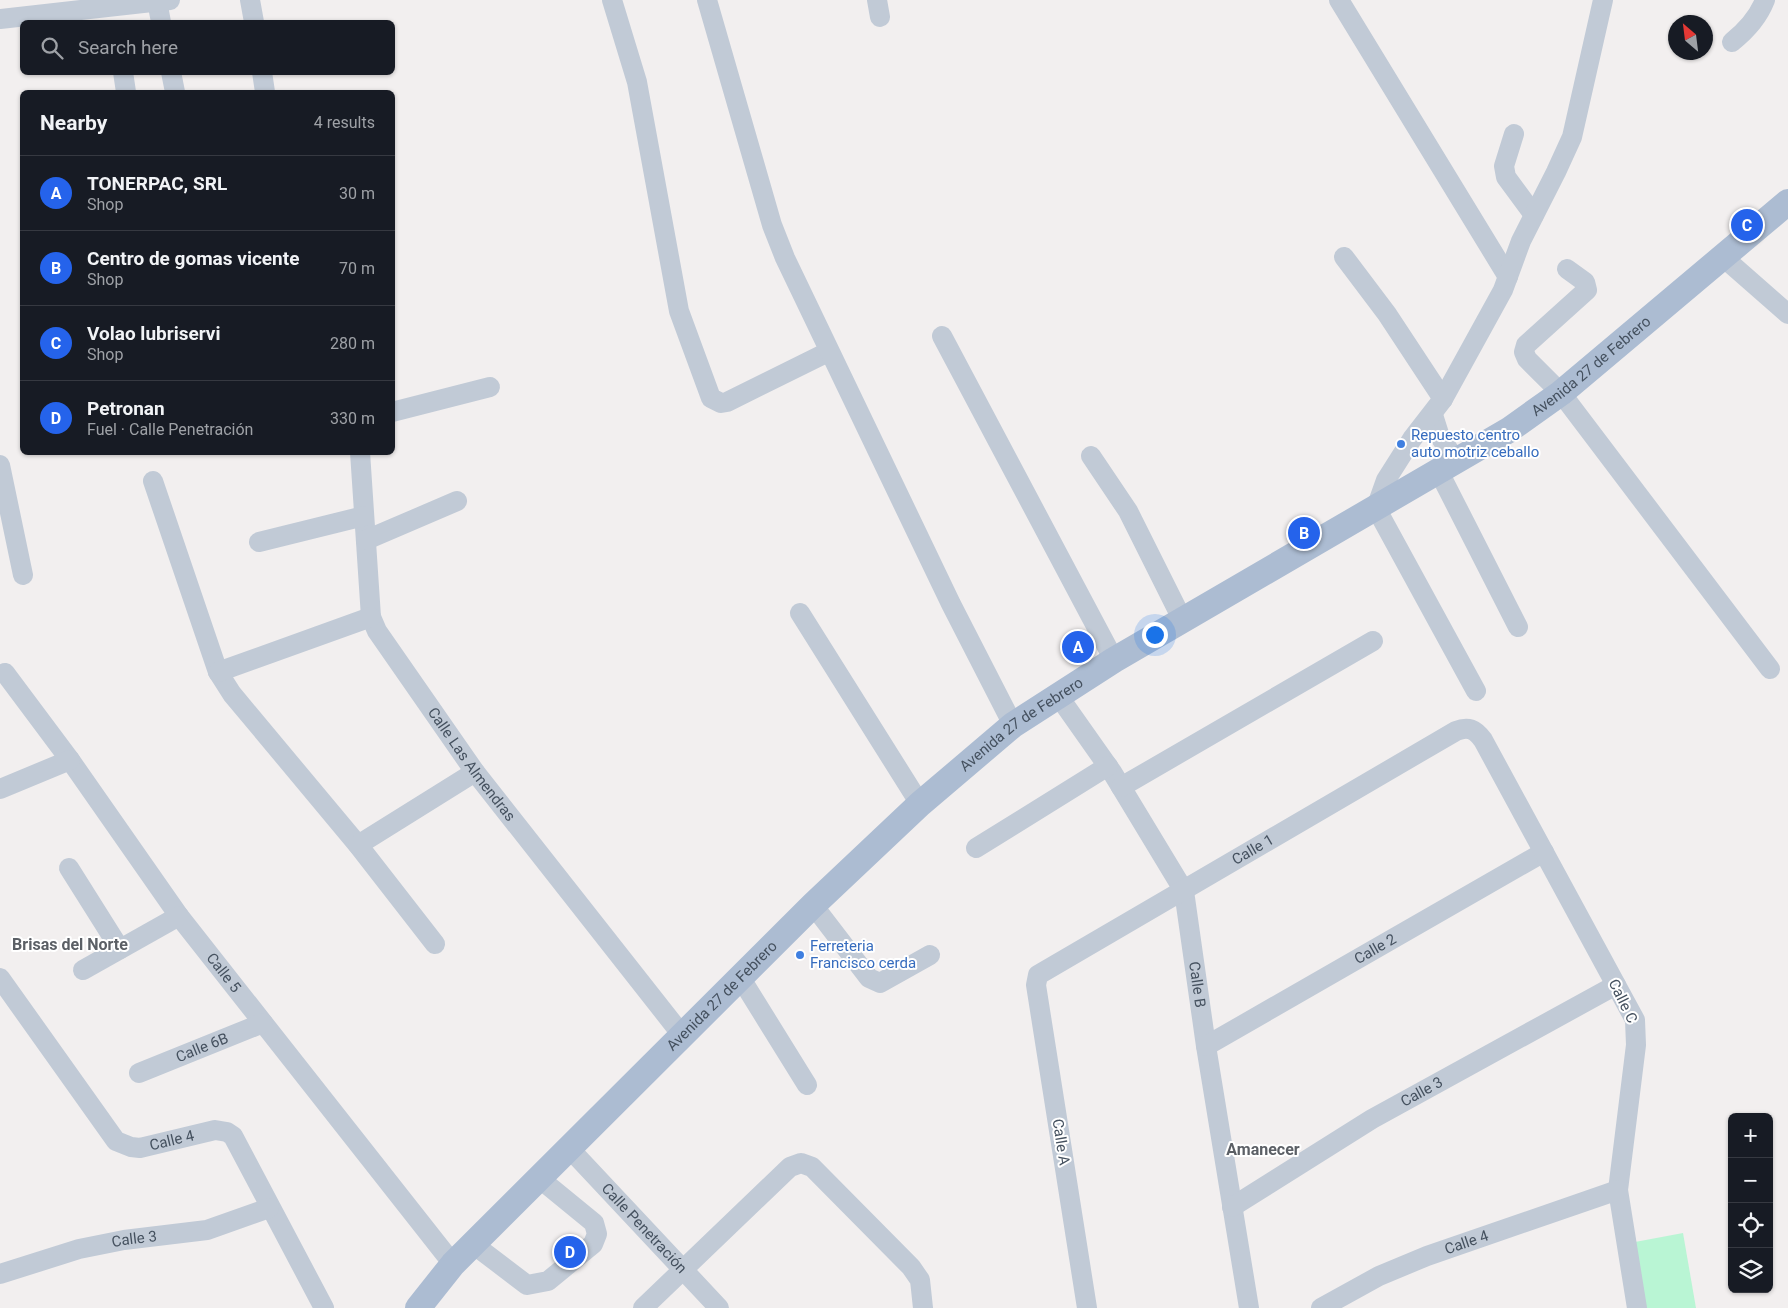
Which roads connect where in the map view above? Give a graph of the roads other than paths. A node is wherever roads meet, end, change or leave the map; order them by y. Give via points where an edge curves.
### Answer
1 (250, 0) edge
2 (612, 0) edge
3 (707, 0) edge
4 (1339, 0) edge
5 (1603, 0) edge
6 (1765, 0) edge
7 (151, 1) edge
8 (115, 14) edge
9 (0, 19) edge
10 (160, 20) edge
11 (254, 20) edge
12 (1732, 42) dead end
13 (123, 75) edge
14 (172, 75) edge
15 (262, 75) edge
16 (126, 90) edge
17 (175, 90) edge
18 (265, 90) edge
19 (1514, 134) dead end
20 (1788, 202) edge
21 (1534, 215) junction
22 (1344, 257) dead end
23 (1723, 257) junction
24 (1568, 269) dead end
25 (1508, 277) junction
26 (1788, 314) edge
27 (942, 336) dead end
28 (828, 352) junction
29 (490, 387) dead end
30 (1561, 393) junction
31 (1438, 407) junction
32 (395, 411) edge
33 (360, 455) edge
34 (1091, 456) dead end
35 (0, 464) edge
36 (1448, 467) junction
37 (154, 481) dead end
38 (457, 500) dead end
39 (1376, 508) junction
40 (364, 516) junction
41 (366, 540) junction
42 (259, 542) dead end
43 (23, 575) dead end
44 (800, 613) dead end
45 (370, 616) junction
46 (1183, 622) junction
47 (1518, 627) dead end
48 (1373, 641) dead end
49 (1114, 660) junction
50 (1770, 669) dead end
51 (218, 672) junction
52 (5, 673) dead end
53 (1476, 692) dead end
54 (1057, 694) junction
55 (1013, 725) junction
56 (1470, 728) joint
57 (70, 760) junction
58 (1108, 766) junction
59 (475, 772) junction
60 (1121, 787) junction
61 (0, 789) edge
62 (920, 804) junction
63 (358, 845) junction
64 (976, 848) dead end
65 (1544, 852) junction
66 (69, 868) dead end
67 (1184, 891) junction
68 (813, 905) junction
69 (179, 916) junction
70 (435, 944) dead end
71 (120, 949) junction
72 (930, 955) dead end
73 (83, 970) dead end
74 (1038, 975) joint
75 (740, 977) junction
76 (0, 978) edge
77 (1616, 985) junction
78 (263, 1023) junction
79 (682, 1035) junction
80 (1206, 1046) junction
81 (139, 1073) dead end
82 (807, 1085) dead end
83 (569, 1148) junction
84 (539, 1178) junction
85 (1618, 1190) junction
86 (1232, 1207) junction
87 (269, 1208) junction
88 (473, 1244) junction
89 (454, 1264) junction
90 (682, 1271) junction
91 (0, 1274) edge
92 (324, 1308) edge
93 (418, 1308) edge
94 (643, 1308) edge
95 (719, 1308) edge
96 (923, 1308) edge
97 (1087, 1308) edge
98 (1249, 1308) edge
99 (1321, 1308) edge
100 (1637, 1308) edge

1 - 11 street
2 - 28 street via 636,82 679,310 711,398 727,402
3 - 28 street via 772,225
4 - 25 street
5 - 21 street via 1572,137
6 - 12 street via 1748,29
7 - 8 street
7 - 10 street
8 - 9 street
13 - 16 street
14 - 17 street
15 - 18 street
19 - 21 street via 1504,166 1506,177
20 - 23 main road, Avenida 27 de Febrero
21 - 25 street
22 - 31 street via 1387,314
23 - 26 street
23 - 30 main road, Avenida 27 de Febrero
24 - 30 street via 1585,282 1587,290 1526,345 1524,352
25 - 31 street
27 - 49 street
28 - 55 street
29 - 32 street
30 - 36 main road, Avenida 27 de Febrero
30 - 50 street
31 - 36 street via 1440,437
31 - 39 street via 1386,480
33 - 40 street, Calle Las Almendras
34 - 46 street via 1128,511
35 - 43 street
36 - 39 main road, Avenida 27 de Febrero
36 - 47 street
37 - 51 street
38 - 41 street
39 - 46 main road, Avenida 27 de Febrero
39 - 53 street
40 - 41 street, Calle Las Almendras
40 - 42 street
41 - 45 street, Calle Las Almendras
44 - 62 street
45 - 51 street
45 - 59 street, Calle Las Almendras via 377,631
46 - 49 main road, Avenida 27 de Febrero
48 - 60 street
49 - 54 main road, Avenida 27 de Febrero
51 - 63 street via 232,694
52 - 57 street, Calle 5
54 - 55 main road, Avenida 27 de Febrero
54 - 58 street, Calle B
55 - 62 main road, Avenida 27 de Febrero
56 - 65 street, Calle C via 1483,740
56 - 67 street, Calle 1 via 1456,731
57 - 61 street
57 - 69 street, Calle 5
58 - 60 street, Calle B
58 - 64 street
59 - 63 street
59 - 79 street, Calle Las Almendras
60 - 67 street, Calle B
62 - 68 main road, Avenida 27 de Febrero
63 - 70 street
65 - 77 street, Calle C
65 - 80 street, Calle 2
66 - 71 street
67 - 74 street, Calle 1
67 - 80 street, Calle B
68 - 72 street via 869,978 880,983
68 - 75 main road, Avenida 27 de Febrero
69 - 71 street
69 - 78 street, Calle 5
71 - 73 street
74 - 97 street, Calle A via 1036,985
75 - 79 main road, Avenida 27 de Febrero
75 - 82 street
76 - 87 street, Calle 4 via 116,1141 140,1148 202,1132 226,1132 237,1142
77 - 85 street, Calle C via 1635,1020 1637,1031
77 - 86 street, Calle 3 via 1372,1118
78 - 81 street, Calle 6B
78 - 89 street, Calle 5
79 - 83 main road, Avenida 27 de Febrero
80 - 86 street, Calle B
83 - 84 main road, Avenida 27 de Febrero
83 - 90 street, Calle Penetración
84 - 88 main road, Avenida 27 de Febrero
84 - 88 street via 594,1223 597,1234 592,1244 548,1280 527,1285
85 - 99 street, Calle 4 via 1427,1256 1379,1276
85 - 100 street, Calle C
86 - 98 street, Calle B
87 - 91 street, Calle 3 via 207,1230 79,1249
87 - 92 street, Calle 4
88 - 89 main road, Avenida 27 de Febrero
89 - 93 main road, Avenida 27 de Febrero
90 - 94 street
90 - 95 street, Calle Penetración
90 - 96 street via 790,1167 801,1163 807,1164 911,1267 920,1280

